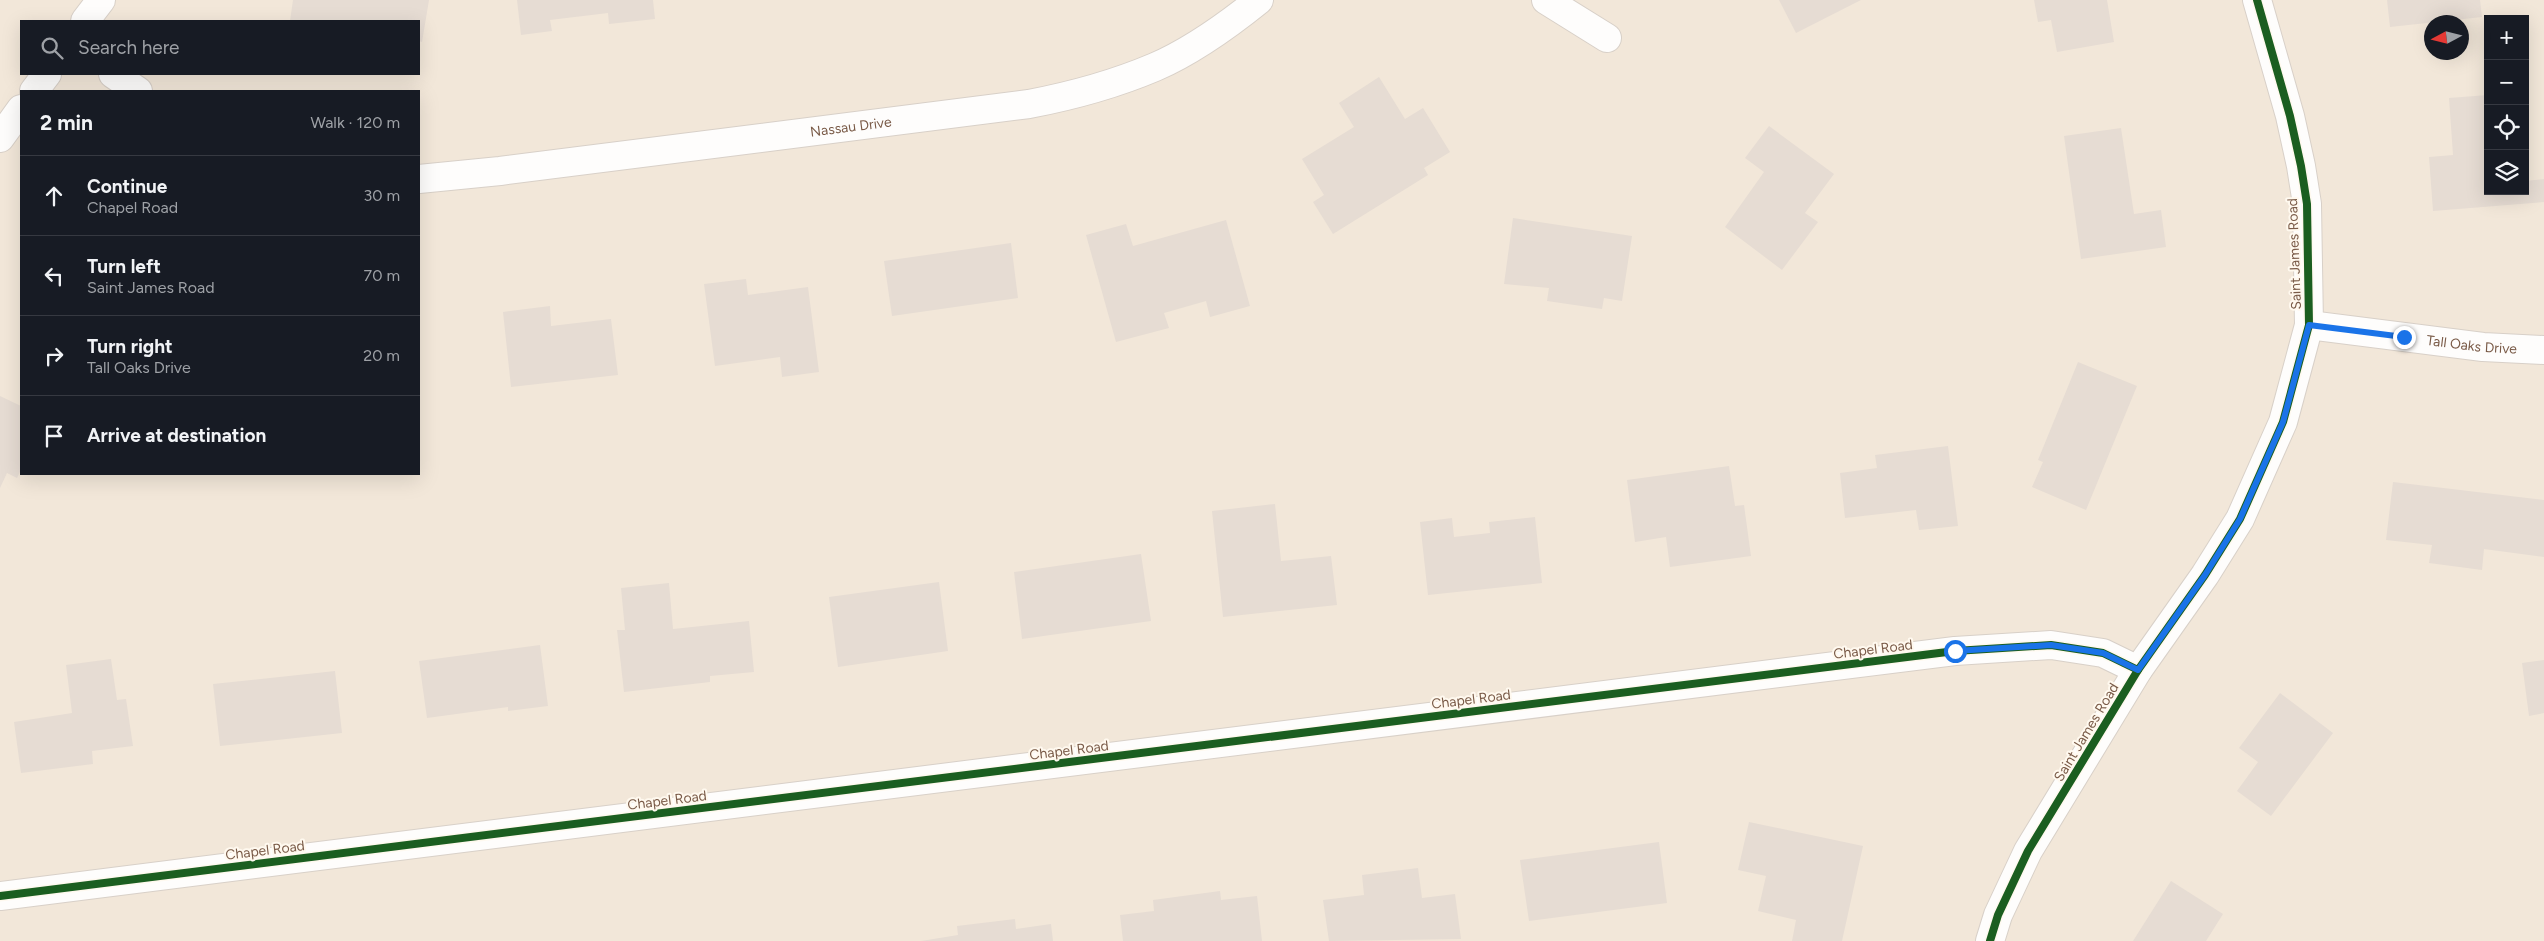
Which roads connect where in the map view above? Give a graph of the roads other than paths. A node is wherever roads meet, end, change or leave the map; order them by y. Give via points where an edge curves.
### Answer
1 (101, 0) edge
2 (1259, 0) edge
3 (1546, 0) edge
4 (2257, 0) edge
5 (86, 20) edge
6 (1607, 38) dead end
7 (46, 75) edge
8 (115, 75) edge
9 (35, 90) edge
10 (137, 90) edge
11 (20, 110) edge
12 (0, 138) edge
13 (420, 179) edge
14 (2309, 325) junction
15 (2544, 350) edge
16 (2138, 670) junction
17 (0, 896) edge
18 (1990, 941) edge

1 - 5 street
2 - 13 street, Nassau Drive via 1155,67 1069,96 1029,104
3 - 6 street
4 - 14 street, Saint James Road via 2301,166 2307,204
7 - 9 street
8 - 10 street
11 - 12 street
14 - 15 street, Tall Oaks Drive via 2484,347
14 - 16 street, Saint James Road via 2283,422 2240,519
16 - 17 street, Chapel Road via 2103,653 2051,645 1955,651
16 - 18 street, Saint James Road via 2028,851 1998,915

